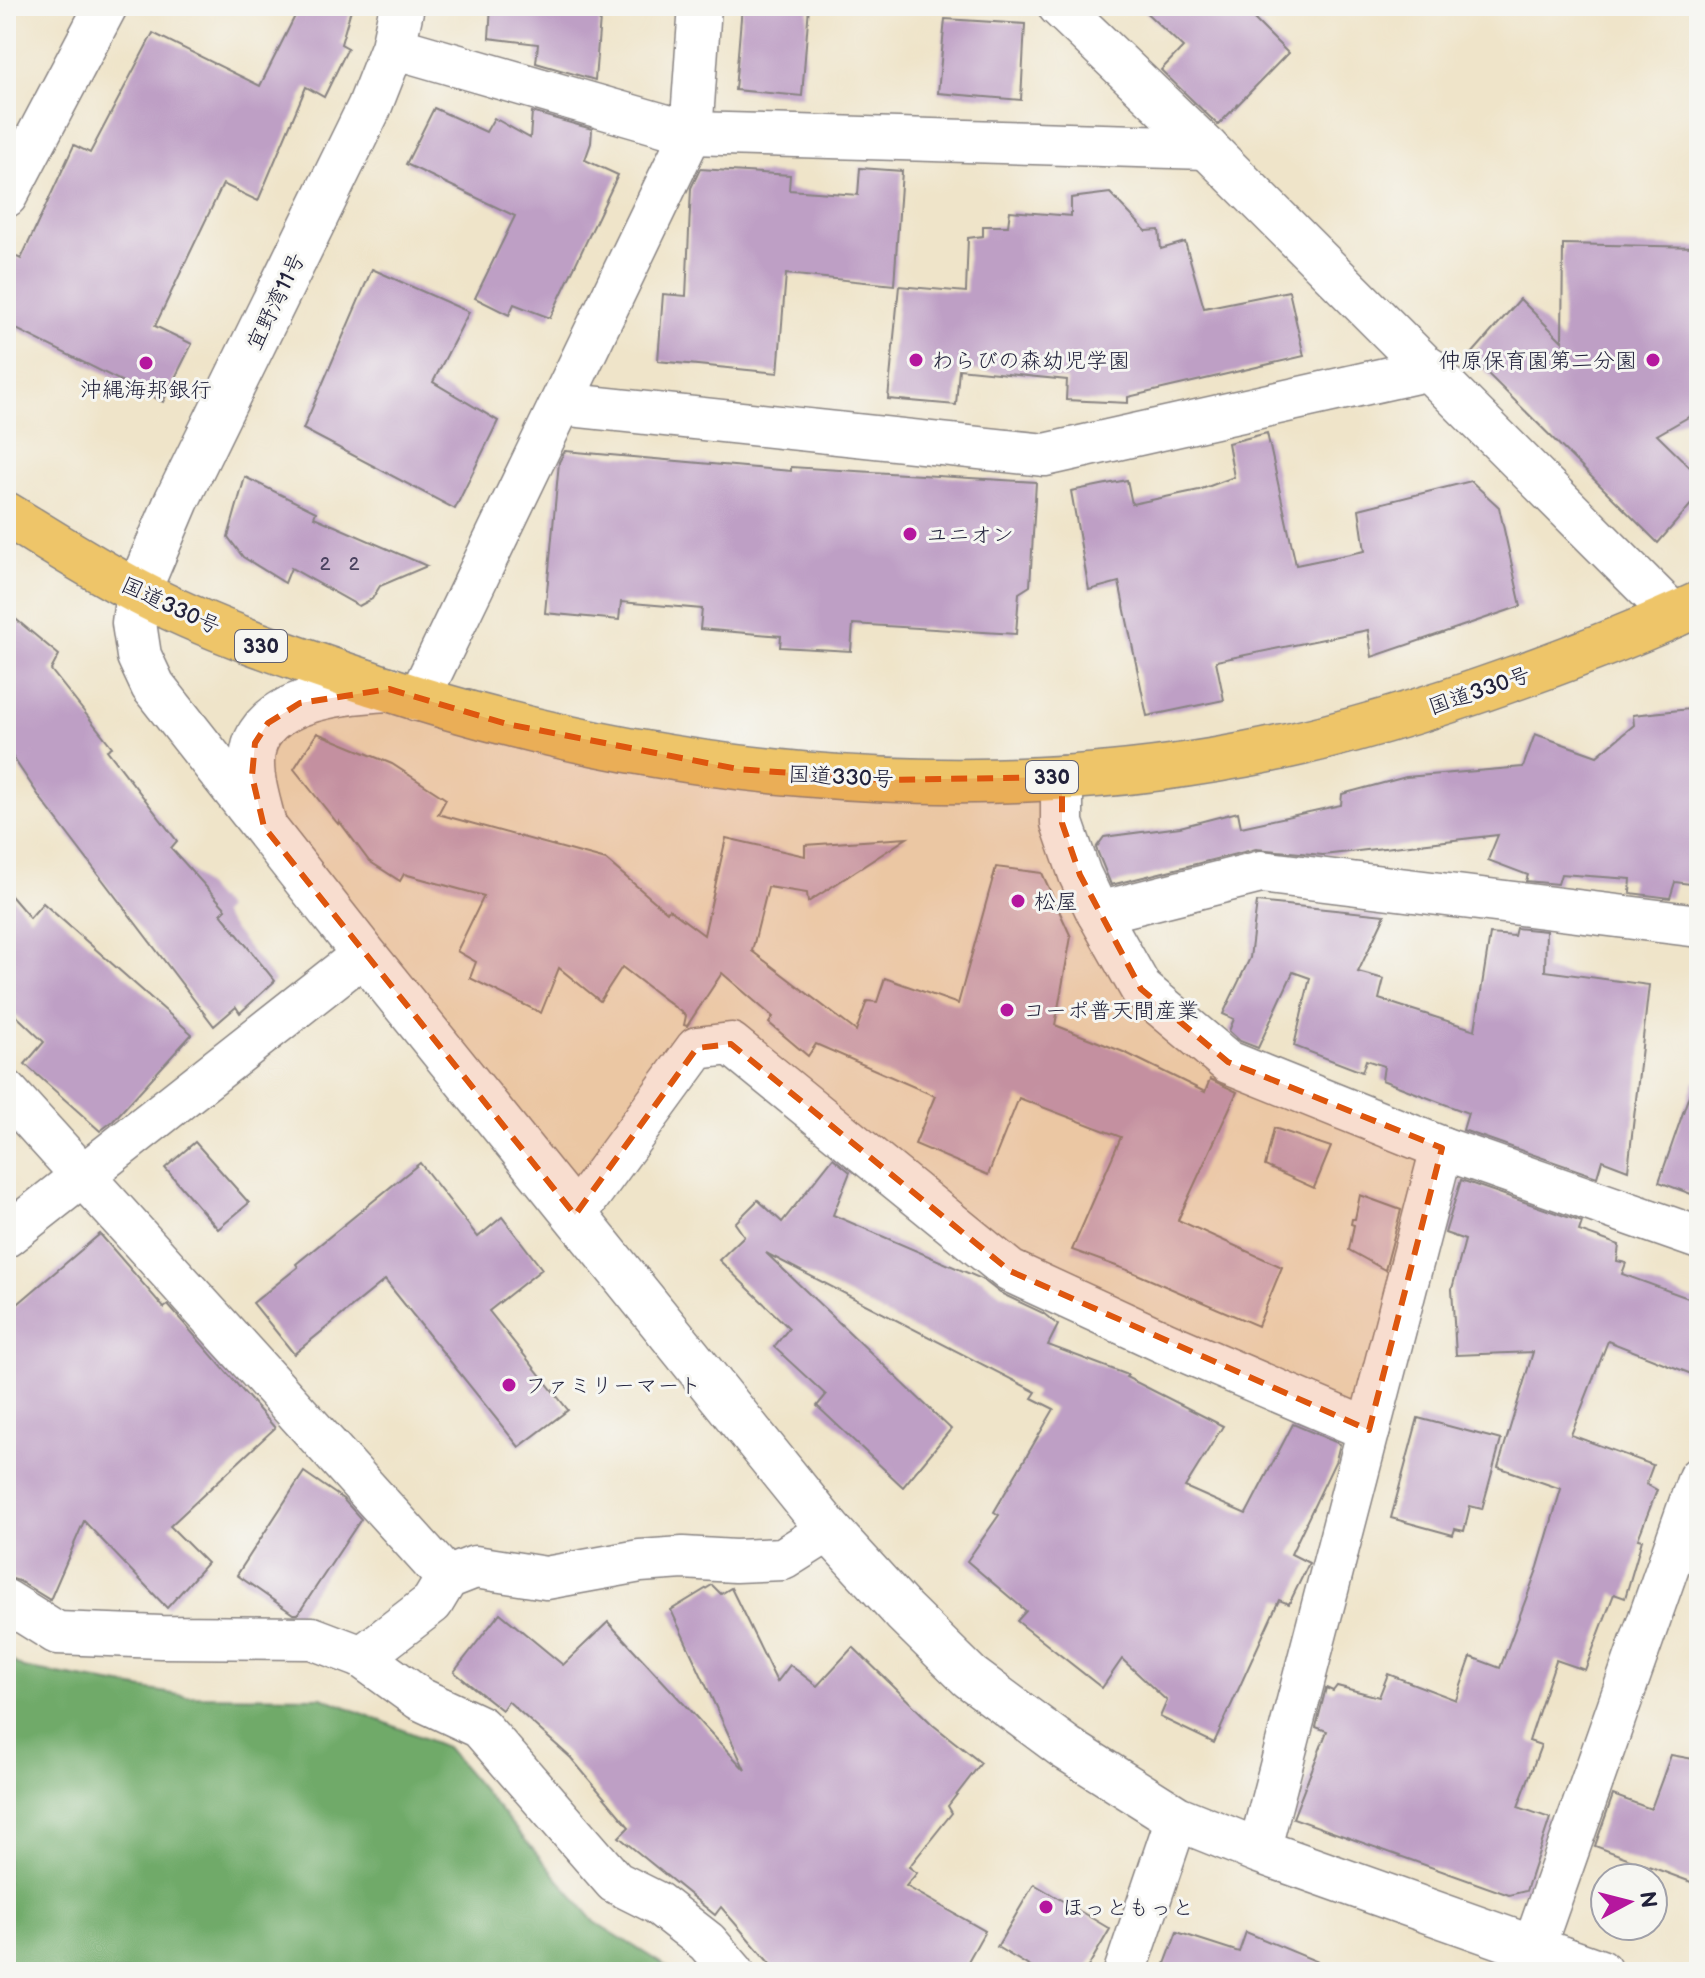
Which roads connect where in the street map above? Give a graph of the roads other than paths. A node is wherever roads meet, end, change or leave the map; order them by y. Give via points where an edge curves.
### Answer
1 (106, 6) edge
2 (700, 6) edge
3 (1059, 6) edge
4 (398, 26) edge
5 (691, 133) junction
6 (1207, 148) junction
7 (6, 196) edge
8 (1430, 369) junction
9 (561, 404) junction
10 (6, 514) edge
11 (138, 592) junction
12 (1687, 610) edge
13 (403, 694) junction
14 (1062, 777) junction
15 (264, 827) junction
16 (1098, 913) junction
17 (1699, 926) edge
18 (364, 954) junction
19 (6, 1091) edge
20 (1442, 1148) junction
21 (83, 1178) junction
22 (575, 1215) junction
23 (6, 1236) edge
24 (1699, 1238) edge
25 (1369, 1430) junction
26 (1699, 1478) edge
27 (829, 1530) junction
28 (447, 1578) junction
29 (6, 1601) edge
30 (362, 1657) junction
31 (1177, 1818) junction
32 (1259, 1851) junction
33 (1533, 1949) junction
34 (733, 1972) edge
35 (1125, 1972) edge
36 (1600, 1972) edge

1 - 7 street
2 - 5 street
3 - 6 street
4 - 5 street
4 - 11 street, 宜野湾11号 via 369,108 177,500
5 - 6 street
5 - 9 street
6 - 8 street
8 - 9 street via 1045,455
8 - 12 street
9 - 13 street
10 - 11 highway, 国道330号 / 330
11 - 13 highway, 国道330号 / 330 via 268,649
11 - 15 street, 宜野湾11号 via 134,623 139,656 153,686
12 - 14 highway, 国道330号 / 330 via 1578,656 1354,729 1244,755
13 - 14 highway, 国道330号 / 330 via 590,743 738,769 883,780
13 - 15 street via 351,691 300,703 268,723 255,743 252,776
14 - 16 street via 1062,823
15 - 18 street, 宜野湾11号
16 - 17 street via 1261,872
16 - 20 street via 1141,989 1228,1062
18 - 21 street
18 - 22 street, 宜野湾11号
19 - 21 street
20 - 24 street
20 - 25 street
21 - 23 street
21 - 28 street
22 - 25 street via 697,1048 731,1044 1010,1271
22 - 27 street, 宜野湾11号
25 - 32 street
26 - 33 street
27 - 28 street via 783,1559 640,1561 546,1578 475,1567
27 - 31 street, 宜野湾11号 via 970,1677 1066,1748
28 - 30 street via 432,1603
29 - 30 street via 57,1633 312,1638
30 - 34 street via 420,1699 480,1727 615,1882 657,1903 707,1942
31 - 32 street, 宜野湾11号
31 - 35 street
32 - 33 street, 宜野湾11号
33 - 36 street, 宜野湾11号

